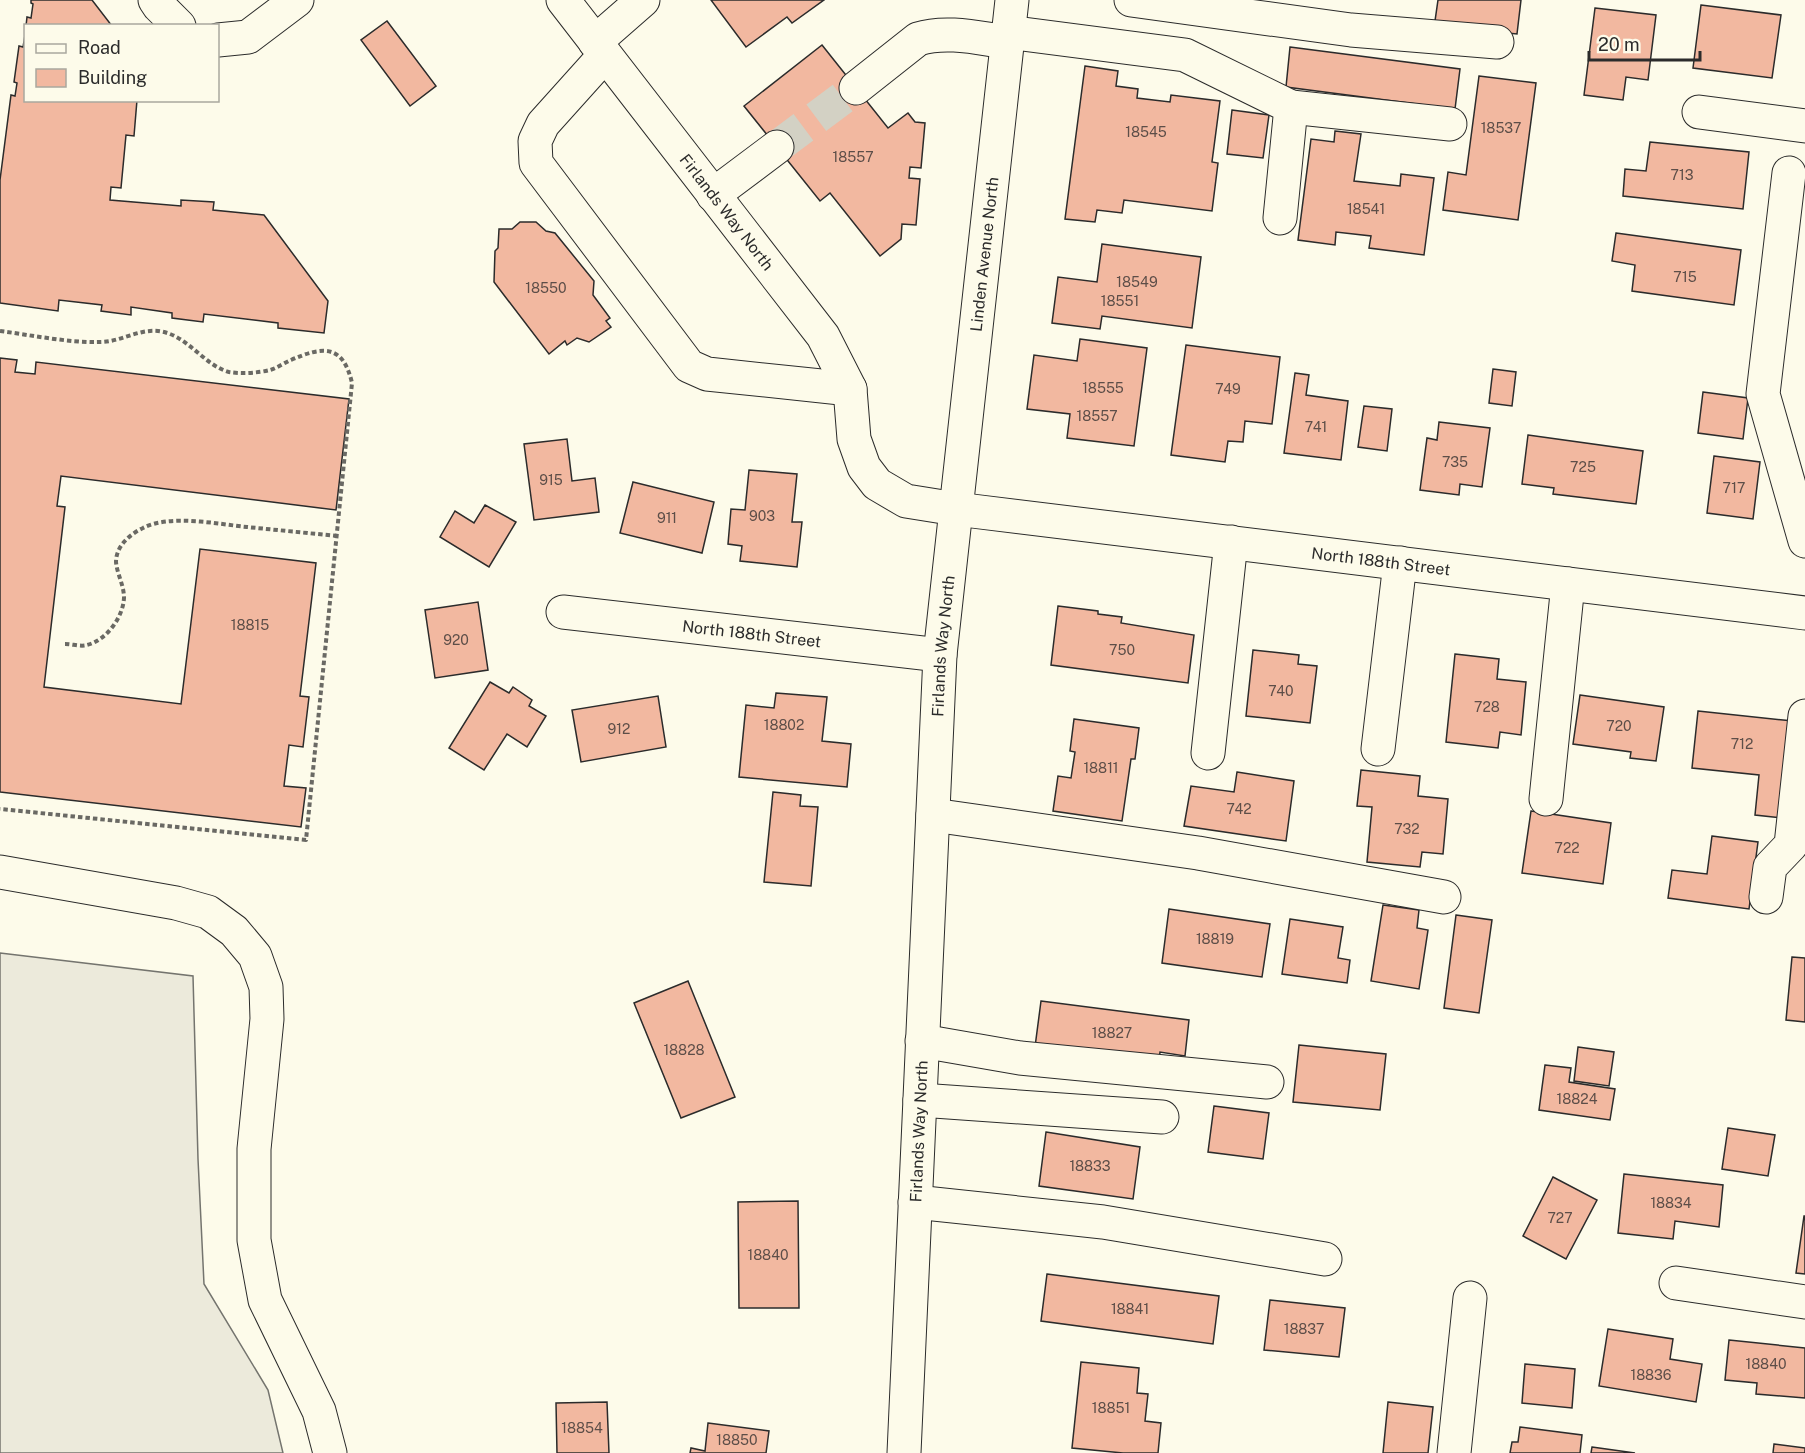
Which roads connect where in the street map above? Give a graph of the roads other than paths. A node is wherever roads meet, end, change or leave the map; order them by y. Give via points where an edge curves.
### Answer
1 (155, 0) edge
2 (297, 0) edge
3 (563, 0) edge
4 (643, 0) edge
5 (1012, 0) edge
6 (1131, 0) edge
7 (177, 24) edge
8 (1008, 37) junction
9 (219, 40) edge
10 (1497, 42) dead end
11 (600, 49) junction
12 (856, 88) tunnel mouth
13 (1292, 107) junction
14 (1699, 112) dead end
15 (1450, 124) dead end
16 (1805, 126) edge
17 (777, 147) tunnel mouth
18 (1789, 173) dead end
19 (713, 195) junction
20 (1280, 219) dead end
21 (850, 389) junction
22 (956, 509) junction
23 (1805, 541) edge
24 (1231, 542) junction
25 (1400, 563) junction
26 (1568, 584) junction
27 (564, 612) dead end
28 (1805, 613) edge
29 (940, 656) junction
30 (1805, 716) edge
31 (1378, 749) dead end
32 (1208, 753) dead end
33 (1546, 799) dead end
34 (933, 814) junction
35 (0, 872) edge
36 (1444, 897) dead end
37 (1766, 897) dead end
38 (922, 1041) junction
39 (1267, 1082) dead end
40 (920, 1100) junction
41 (1162, 1117) dead end
42 (915, 1202) junction
43 (1325, 1259) dead end
44 (1676, 1283) dead end
45 (1470, 1298) dead end
46 (1805, 1302) edge
47 (330, 1453) edge
48 (904, 1453) edge
49 (1454, 1453) edge

1 - 7 street
2 - 9 street via 248,37
3 - 11 street, Firlands Way North
4 - 11 street
5 - 8 street, Linden Avenue North
6 - 10 street via 1351,30
8 - 12 street via 930,35 918,39
8 - 13 street via 1185,55
8 - 22 street, Linden Avenue North
11 - 19 street, Firlands Way North
11 - 21 street via 543,124 536,141 536,164 689,366 707,374
13 - 15 street
13 - 20 street
14 - 16 street
17 - 19 street
18 - 23 street via 1763,394
19 - 21 street, Firlands Way North via 823,336
21 - 22 street, Firlands Way North via 854,439 864,467 877,484 906,501
22 - 24 street, North 188th Street
22 - 29 street, Firlands Way North
24 - 25 street, North 188th Street
24 - 32 street
25 - 26 street, North 188th Street
25 - 31 street
26 - 28 street, North 188th Street
26 - 33 street
27 - 29 street, North 188th Street
29 - 34 street, Firlands Way North
30 - 37 street via 1791,845 1770,867
34 - 36 street via 1198,853
34 - 38 street, Firlands Way North
35 - 47 street via 208,912 234,931 255,956 266,987 267,1019 254,1149 254,1240 265,1300 319,1411
38 - 39 street via 1020,1058
38 - 40 street, Firlands Way North
40 - 41 street
40 - 42 street, Firlands Way North
42 - 43 street via 1103,1222
42 - 48 street, Firlands Way North
44 - 46 street
45 - 49 street

